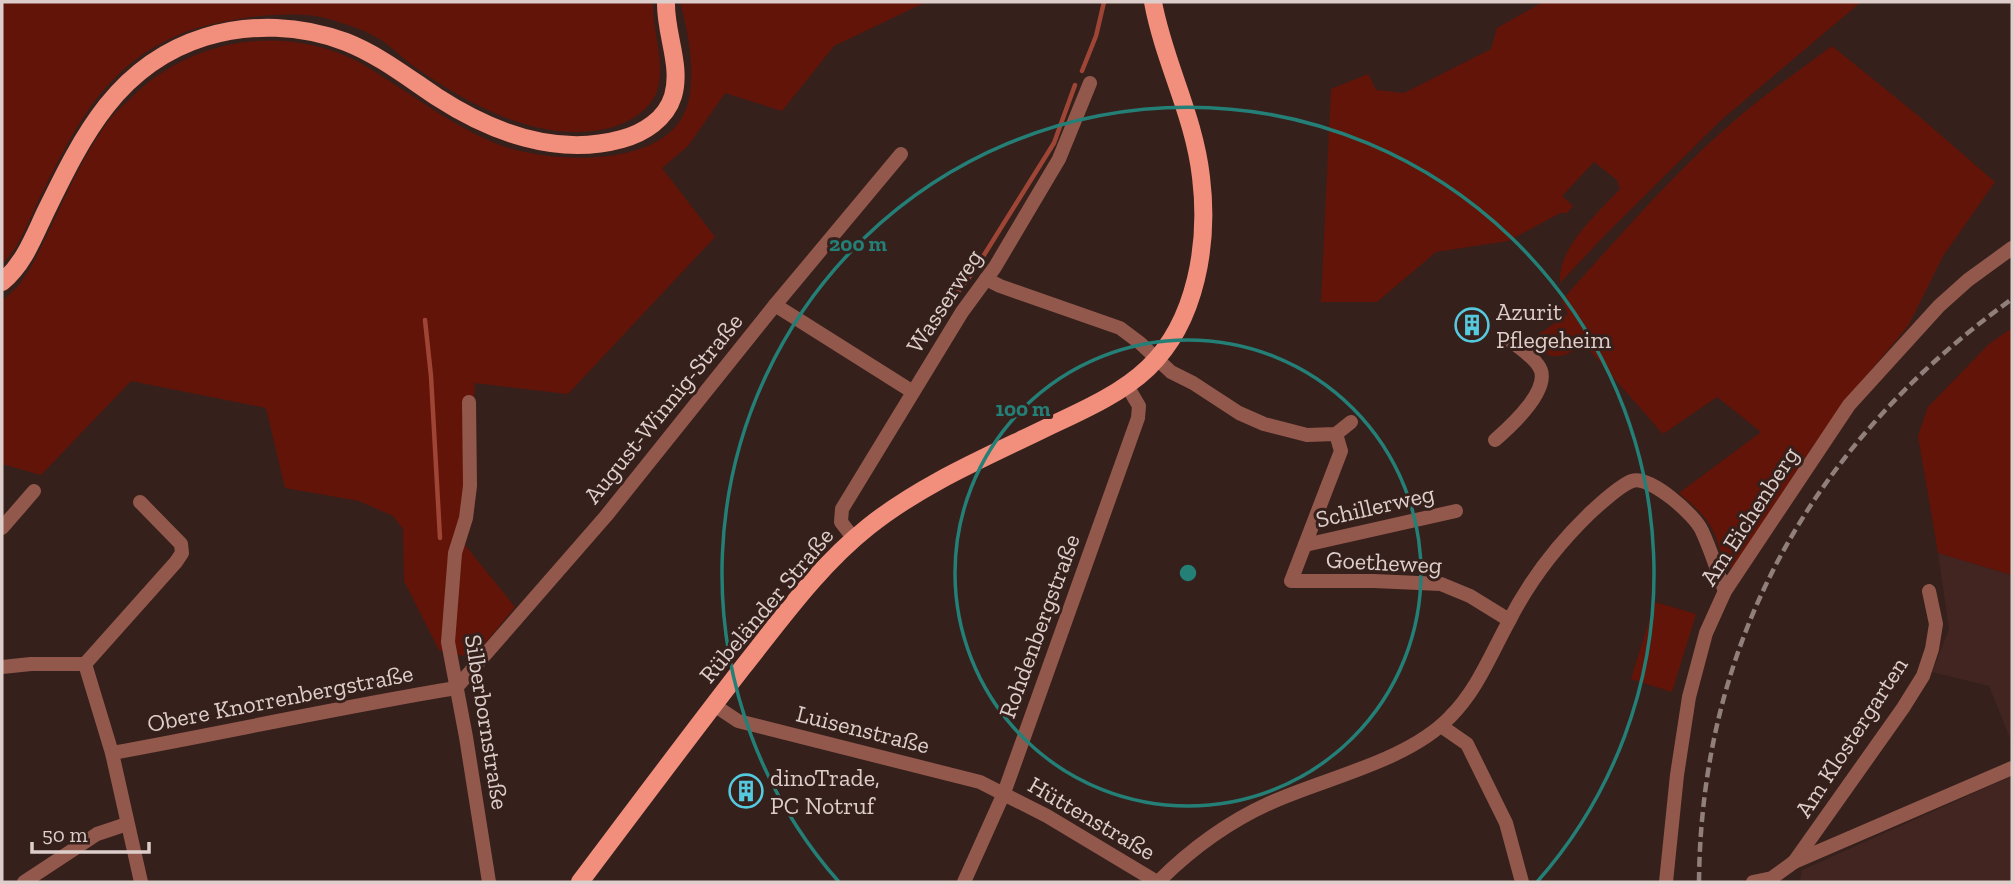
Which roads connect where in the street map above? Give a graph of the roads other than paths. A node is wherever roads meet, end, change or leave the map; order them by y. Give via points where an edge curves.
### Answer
1 (666, 2) edge
2 (1153, 2) edge
3 (1090, 83) dead end
4 (901, 154) dead end
5 (2012, 248) edge
6 (986, 279) junction
7 (2, 282) edge
8 (775, 305) junction
9 (1505, 337) dead end
10 (1156, 359) junction
11 (1126, 384) junction
12 (913, 392) junction
13 (469, 402) dead end
14 (1351, 422) dead end
15 (1336, 435) junction
16 (1495, 440) dead end
17 (34, 491) dead end
18 (140, 502) dead end
19 (1456, 511) dead end
20 (2, 528) edge
21 (854, 539) junction
22 (1305, 545) junction
23 (1725, 591) junction
24 (1929, 591) dead end
25 (1509, 621) junction
26 (85, 664) junction
27 (2, 667) edge
28 (456, 688) junction
29 (714, 705) junction
30 (1441, 726) junction
31 (112, 752) junction
32 (2012, 768) edge
33 (1004, 793) junction
34 (127, 824) junction
35 (1794, 862) junction
36 (1774, 880) edge
37 (24, 882) edge
38 (141, 882) edge
39 (489, 882) edge
40 (580, 882) edge
41 (964, 882) edge
42 (1157, 882) edge
43 (1522, 882) edge
44 (1666, 882) edge
45 (1754, 882) edge

1 - 7 main road via 675,75 667,108 652,125 631,136 591,144 541,142 499,130 458,110 369,53 323,35 257,28 192,42 139,72 103,108 79,144 22,259
2 - 10 main road, Rübeländer Straße via 1188,112 1204,214 1195,283 1179,324
3 - 6 street, Wasserweg via 1059,159
4 - 8 street, August-Winnig-Straße
5 - 23 street, Am Eichenberg via 1939,306 1849,405
6 - 10 street via 1119,328
6 - 12 street, Wasserweg
8 - 12 street
8 - 28 street, August-Winnig-Straße via 606,516
9 - 16 street via 1539,366 1542,375 1530,403
10 - 11 main road, Rübeländer Straße
10 - 15 street via 1264,424 1307,435
11 - 21 main road, Rübeländer Straße via 920,491
11 - 33 street, Rohdenbergstraße via 1139,406 1138,418
12 - 21 street, Wasserweg via 842,509 841,522
13 - 28 street, Silberbornstraße via 470,486 455,553 449,616 448,642
14 - 15 street
15 - 22 street via 1340,451
17 - 20 street
18 - 26 street via 181,544 182,553
19 - 22 street, Schillerweg
21 - 29 main road, Rübeländer Straße via 811,582
22 - 25 street, Goetheweg via 1291,581 1441,584
23 - 25 street via 1696,522 1644,480 1632,481 1564,539
23 - 44 street, Am Eichenberg via 1706,633 1689,697
24 - 35 street, Am Klostergarten via 1936,624 1923,676
25 - 30 street via 1476,686
26 - 27 street
26 - 31 street
28 - 31 street, Obere Knorrenbergstraße
28 - 39 street, Silberbornstraße
29 - 33 street, Luisenstraße via 738,721 957,775
29 - 40 main road, Rübeländer Straße
30 - 42 street via 1408,749 1237,820
30 - 43 street via 1467,744 1506,823
31 - 34 street
32 - 35 street
33 - 41 street, Rohdenbergstraße
33 - 42 street, Hüttenstraße
34 - 37 street via 97,834
34 - 38 street
35 - 36 street
36 - 45 street

